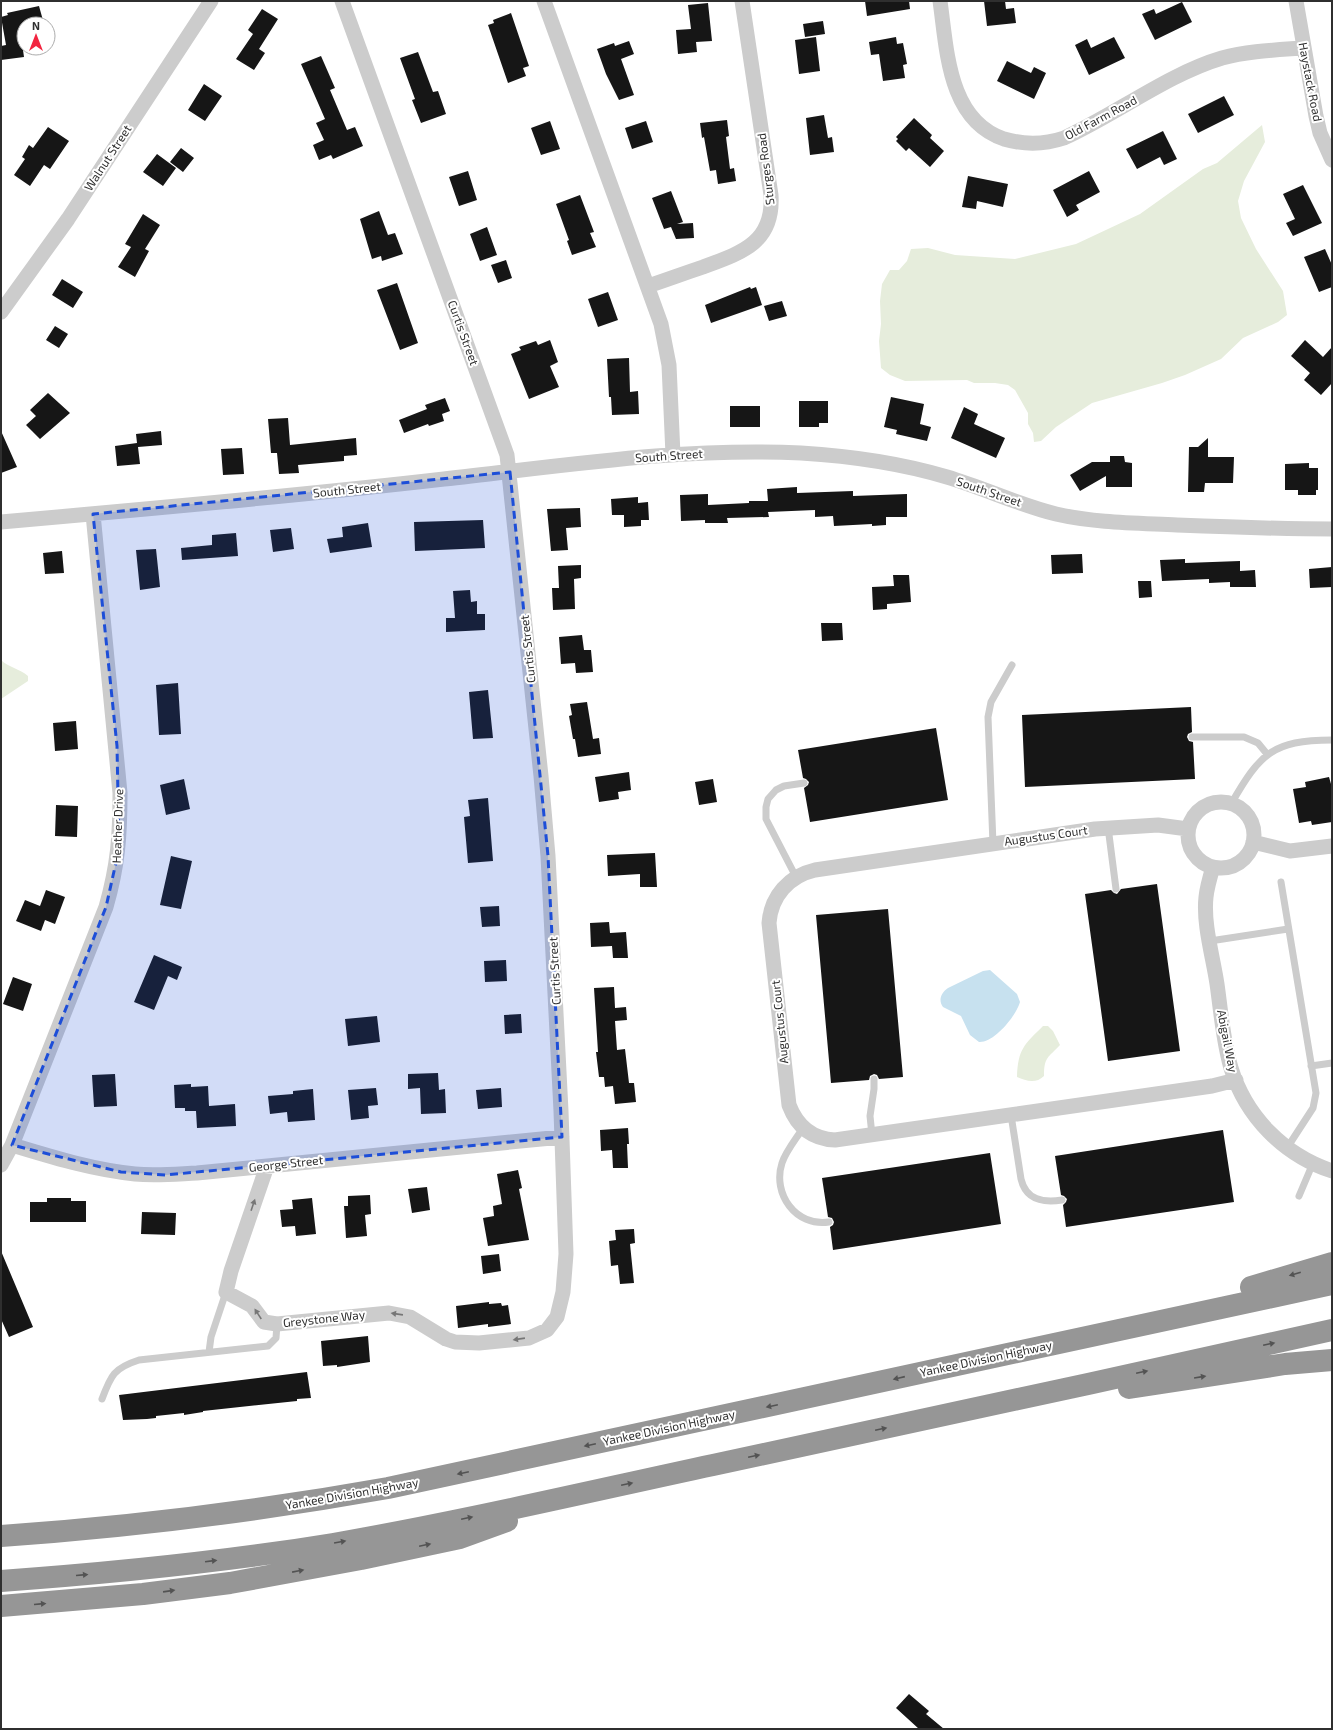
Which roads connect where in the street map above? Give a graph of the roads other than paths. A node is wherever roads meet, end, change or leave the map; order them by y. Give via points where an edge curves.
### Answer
1 (211, 1) edge
2 (342, 1) edge
3 (544, 1) edge
4 (742, 1) edge
5 (940, 1) edge
6 (1296, 1) edge
7 (1303, 48) junction
8 (1332, 160) edge
9 (648, 286) junction
10 (1, 312) edge
11 (673, 455) junction
12 (510, 472) junction
13 (93, 514) junction
14 (1, 522) edge
15 (1332, 529) edge
16 (1012, 665) dead end
17 (1192, 737) dead end
18 (1332, 740) edge
19 (1267, 754) junction
20 (804, 783) dead end
21 (1231, 804) junction
22 (1108, 827) junction
23 (1188, 829) junction
24 (1253, 842) junction
25 (993, 844) junction
26 (1332, 846) edge
27 (1213, 867) junction
28 (796, 877) junction
29 (1280, 882) dead end
30 (1116, 889) dead end
31 (1288, 928) junction
32 (1210, 940) junction
33 (1332, 1063) edge
34 (1311, 1066) junction
35 (874, 1079) dead end
36 (1236, 1080) junction
37 (1011, 1115) junction
38 (803, 1128) junction
39 (872, 1136) junction
40 (562, 1137) junction
41 (12, 1145) junction
42 (1287, 1148) junction
43 (1313, 1163) junction
44 (1, 1165) edge
45 (267, 1166) junction
46 (1332, 1170) edge
47 (1298, 1196) dead end
48 (1062, 1200) dead end
49 (829, 1222) dead end
50 (1332, 1264) edge
51 (1332, 1284) edge
52 (226, 1292) junction
53 (554, 1323) joint
54 (277, 1324) junction
55 (1332, 1330) edge
56 (1060, 1343) junction
57 (209, 1352) junction
58 (1332, 1360) edge
59 (102, 1399) dead end
60 (912, 1422) junction
61 (589, 1492) junction
62 (1, 1536) edge
63 (1, 1581) edge
64 (1, 1606) edge

1 - 10 street, Walnut Street via 68,219
2 - 12 street, Curtis Street via 506,450
3 - 9 street
4 - 9 street, Sturges Road via 771,195 769,220 761,236 742,252
5 - 7 street, Old Farm Road via 951,71 955,87 966,108 983,128 1001,138 1022,144 1046,143 1064,138 1185,73 1222,58
6 - 7 street, Haystack Road
7 - 8 street, Haystack Road via 1316,116
9 - 11 street via 661,324 668,359
11 - 12 street, South Street
11 - 15 street, South Street via 801,453 859,458 947,477 1031,507 1090,520
12 - 13 street, South Street
12 - 40 street, Curtis Street via 548,856
13 - 14 street, South Street
13 - 41 street, Heather Drive via 120,792 118,854 106,906
16 - 25 lane via 991,702 988,717
17 - 19 lane via 1244,737 1255,741
18 - 19 lane via 1285,744
19 - 21 lane via 1248,775
20 - 28 lane via 776,790 768,799 766,806 766,818
21 - 23 street via 1215,803 1204,807 1196,814
21 - 24 street via 1241,809 1248,817 1253,831
22 - 23 street, Augustus Court via 1158,825
22 - 25 street, Augustus Court
22 - 30 lane
23 - 27 street via 1193,853 1202,862
24 - 26 street via 1290,850
24 - 27 street via 1241,861 1224,868
25 - 28 street, Augustus Court via 815,870
27 - 32 street, Abigail Way via 1206,896
28 - 38 street, Augustus Court via 777,896 769,922 788,1099 794,1117
29 - 31 lane
31 - 32 lane
31 - 34 lane
32 - 36 street, Abigail Way via 1227,1048
33 - 34 lane
34 - 42 lane via 1316,1093 1314,1104
35 - 39 lane via 870,1116
36 - 37 street, Augustus Court via 1212,1086
36 - 42 street, Abigail Way via 1245,1101 1256,1117
37 - 39 street, Augustus Court
37 - 48 lane via 1024,1188 1038,1200
38 - 39 street, Augustus Court via 817,1137 829,1140
38 - 49 lane via 782,1163 783,1194 789,1207 800,1217 815,1222
40 - 45 street, George Street
40 - 53 street, Curtis Street via 566,1254 563,1292
41 - 44 street, Heather Drive
41 - 45 street, George Street via 55,1158 135,1174 189,1174
42 - 43 street, Abigail Way
43 - 46 street, Abigail Way
43 - 47 lane
52 -> 45 street
50 -> 56 highway
51 - 56 highway, Yankee Division Highway
54 -> 52 street, Greystone Way via 264,1322 252,1306
52 - 57 lane via 211,1337
53 -> 54 street, Greystone Way via 547,1330 529,1338 471,1343 446,1339 410,1317 389,1313
54 - 57 lane via 276,1338 268,1346
60 -> 55 highway
56 -> 62 highway, Yankee Division Highway via 449,1476 326,1499 141,1524
57 - 59 lane via 139,1360 127,1364 118,1368 112,1376
60 -> 58 highway via 1285,1364
61 -> 60 highway
63 -> 61 highway via 146,1569 271,1554 394,1533
64 -> 61 highway via 230,1583 361,1559 460,1538

